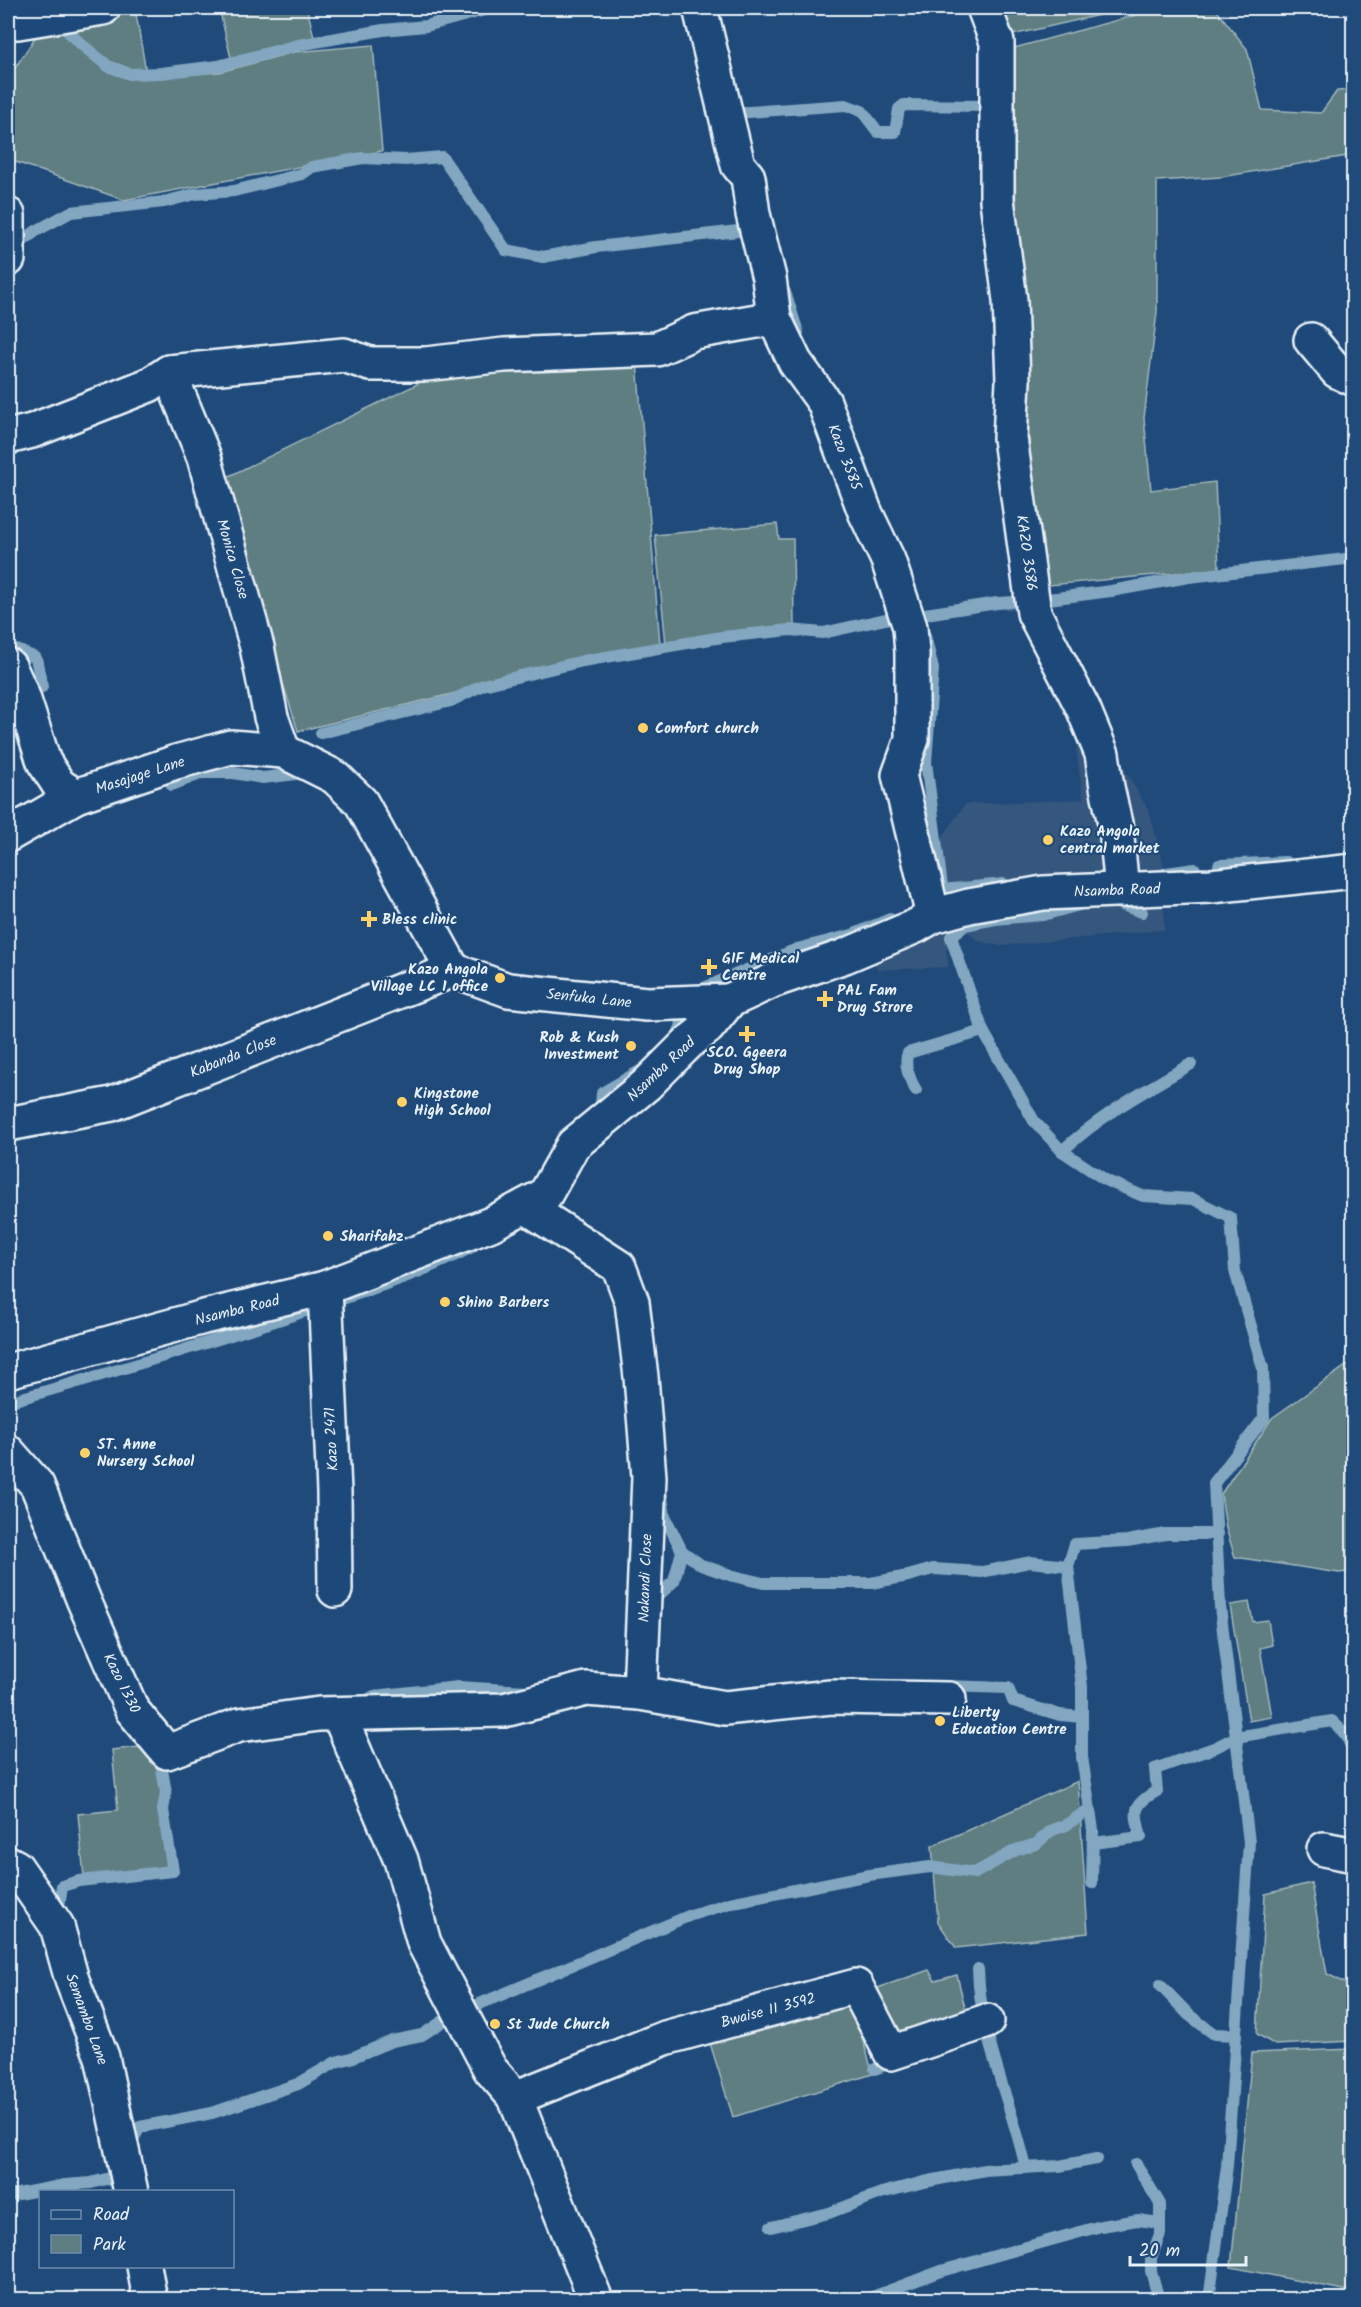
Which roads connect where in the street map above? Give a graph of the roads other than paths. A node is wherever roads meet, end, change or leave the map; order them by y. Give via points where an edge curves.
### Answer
1 (104, 8) edge
2 (700, 8) edge
3 (984, 8) edge
4 (11, 30) edge
5 (8, 215) edge
6 (8, 259) edge
7 (774, 318) junction
8 (1311, 340) dead end
9 (169, 372) junction
10 (1353, 379) edge
11 (8, 437) edge
12 (8, 666) edge
13 (283, 751) junction
14 (76, 796) junction
15 (8, 836) edge
16 (1353, 871) edge
17 (1122, 890) junction
18 (933, 916) junction
19 (453, 970) junction
20 (729, 1001) junction
21 (8, 1124) edge
22 (525, 1206) junction
23 (325, 1288) junction
24 (8, 1371) edge
25 (8, 1452) edge
26 (336, 1590) dead end
27 (640, 1693) junction
28 (949, 1699) dead end
29 (339, 1715) junction
30 (8, 1863) edge
31 (987, 2021) dead end
32 (515, 2098) junction
33 (130, 2190) edge
34 (144, 2268) edge
35 (150, 2300) edge
36 (596, 2300) edge

1 - 4 street
2 - 7 street, Kazo 3585 via 738,165 748,177
3 - 17 street, KAZO 3586 via 997,42 997,200 1010,300 1010,438 1033,601 1102,754 1116,828
5 - 6 street
7 - 9 street via 694,332 657,349 504,355 426,364 370,364 344,355
7 - 18 street, Kazo 3585 via 795,362 824,402 865,512 888,560 910,627 912,739 899,774
8 - 10 street via 1337,371
9 - 11 street via 149,385 32,432
9 - 13 street, Monica Close via 204,457
12 - 14 street, Masajage Lane via 23,697 44,762 58,785
13 - 14 street, Masajage Lane via 231,747
13 - 19 street via 336,777 361,802
14 - 15 street
16 - 17 street, Nsamba Road via 1211,886
17 - 18 street, Nsamba Road via 1043,893
18 - 20 street, Nsamba Road
19 - 20 street, Senfuka Lane via 507,990 647,1004
19 - 21 street, Kabanda Close via 112,1104
20 - 22 street, Nsamba Road via 708,1027 646,1085 573,1146 545,1195
22 - 23 street, Nsamba Road via 491,1224
22 - 27 street, Nakandi Close via 619,1268 632,1302 649,1477
23 - 24 street, Nsamba Road
23 - 26 street, Kazo 2471
25 - 29 street, Kazo 1330 via 38,1485 132,1710 167,1752 239,1725
27 - 28 street via 725,1708 831,1697
27 - 29 street via 586,1689 504,1710
29 - 32 street via 401,1860 424,1943 490,2069
30 - 33 street, Semambo Lane via 16,1866 57,1926 72,1980 102,2057
31 - 32 street, Bwaise II 3592 via 891,2053 856,1986 665,2038
32 - 36 street
34 - 35 street

